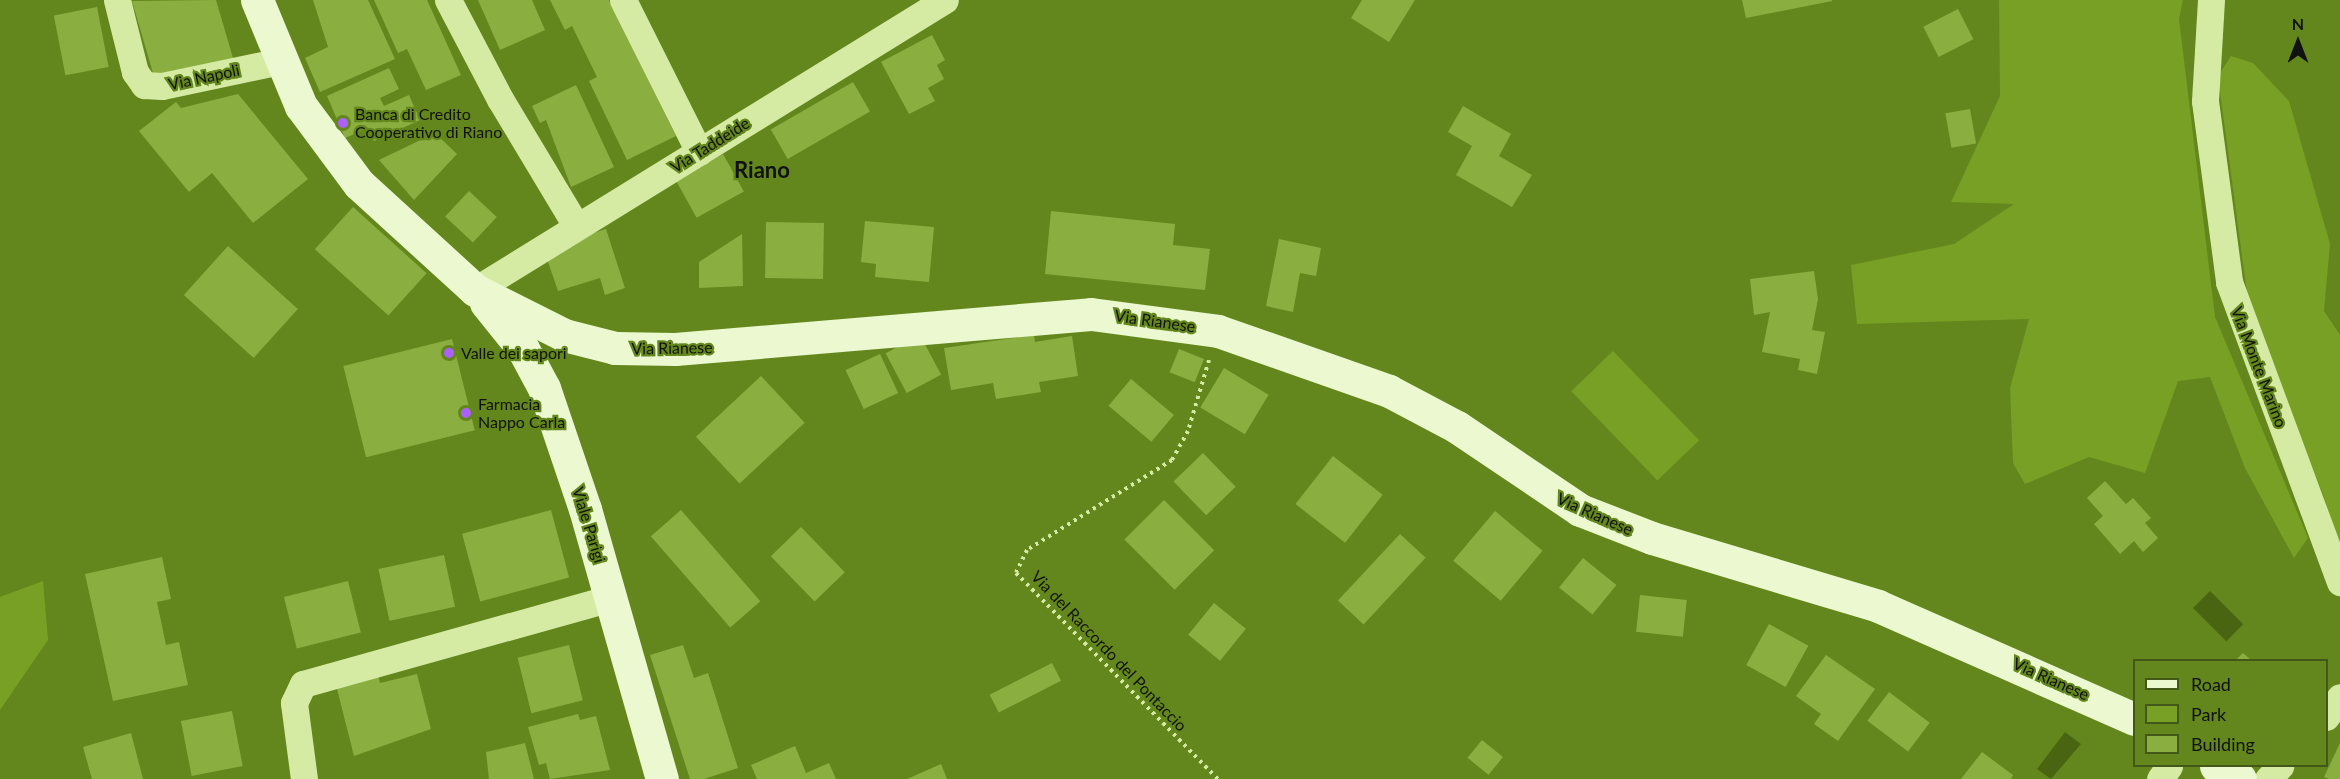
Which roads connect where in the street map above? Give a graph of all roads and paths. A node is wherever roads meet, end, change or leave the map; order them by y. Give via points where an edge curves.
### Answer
1 (117, 0) edge
2 (257, 0) edge
3 (273, 0) edge
4 (448, 0) edge
5 (623, 0) edge
6 (945, 0) edge
7 (2211, 0) edge
8 (278, 55) junction
9 (699, 152) junction
10 (577, 227) junction
11 (475, 290) junction
12 (1218, 331) junction
13 (2340, 582) edge
14 (610, 598) junction
15 (2340, 697) edge
16 (2328, 714) edge
17 (2133, 719) edge
18 (2219, 767) edge
19 (2278, 767) edge
20 (304, 779) edge
21 (662, 779) edge
22 (1218, 779) edge
23 (2240, 779) edge
24 (2268, 779) edge

1 - 8 street, Via Napoli via 135,72 144,85 162,86
2 - 8 main road, Via Rianese
3 - 8 street
4 - 10 street via 500,99
5 - 9 street
6 - 9 street, Via Taddeide
7 - 13 street, Via Monte Marino via 2205,101 2229,282
8 - 11 main road, Via Rianese via 308,117 349,173
9 - 10 street, Via Taddeide
10 - 11 street, Via Taddeide
11 - 12 main road, Via Rianese via 564,335 627,349 725,347 1050,315 1143,317
11 - 14 main road, Viale Parigi via 539,377
12 - 17 main road, Via Rianese via 1389,391 1457,427 1580,510 1661,540 1878,606
12 - 22 path, Via del Raccordo del Pontaccio via 1188,431 1172,460 1027,550 1016,573
14 - 20 street via 303,684 294,702
14 - 21 main road, Viale Parigi
15 - 16 street
18 - 23 main road
19 - 24 street

